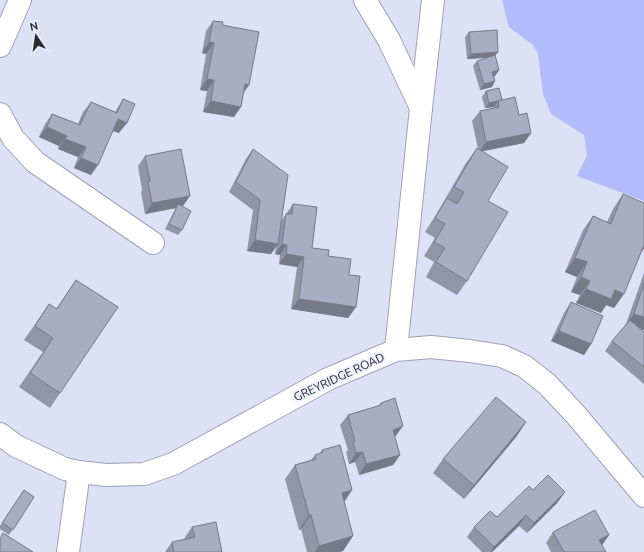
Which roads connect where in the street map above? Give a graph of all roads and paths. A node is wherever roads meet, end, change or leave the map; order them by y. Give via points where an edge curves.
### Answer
1 (20, 0) edge
2 (365, 0) edge
3 (433, 0) edge
4 (0, 46) edge
5 (421, 108) junction
6 (0, 114) edge
7 (153, 243) dead end
8 (396, 350) junction
9 (0, 434) edge
10 (79, 472) junction
11 (644, 496) edge
12 (68, 552) edge

1 - 4 street
2 - 5 street via 389,40
3 - 5 street
5 - 8 street
6 - 7 street via 13,138 35,162
8 - 10 street, GREYRIDGE ROAD via 328,379 173,464 144,474 106,475
8 - 11 street, GREYRIDGE ROAD via 431,347 470,351 502,356 524,366 547,384 576,415
9 - 10 street, GREYRIDGE ROAD via 16,446 65,469
10 - 12 street

